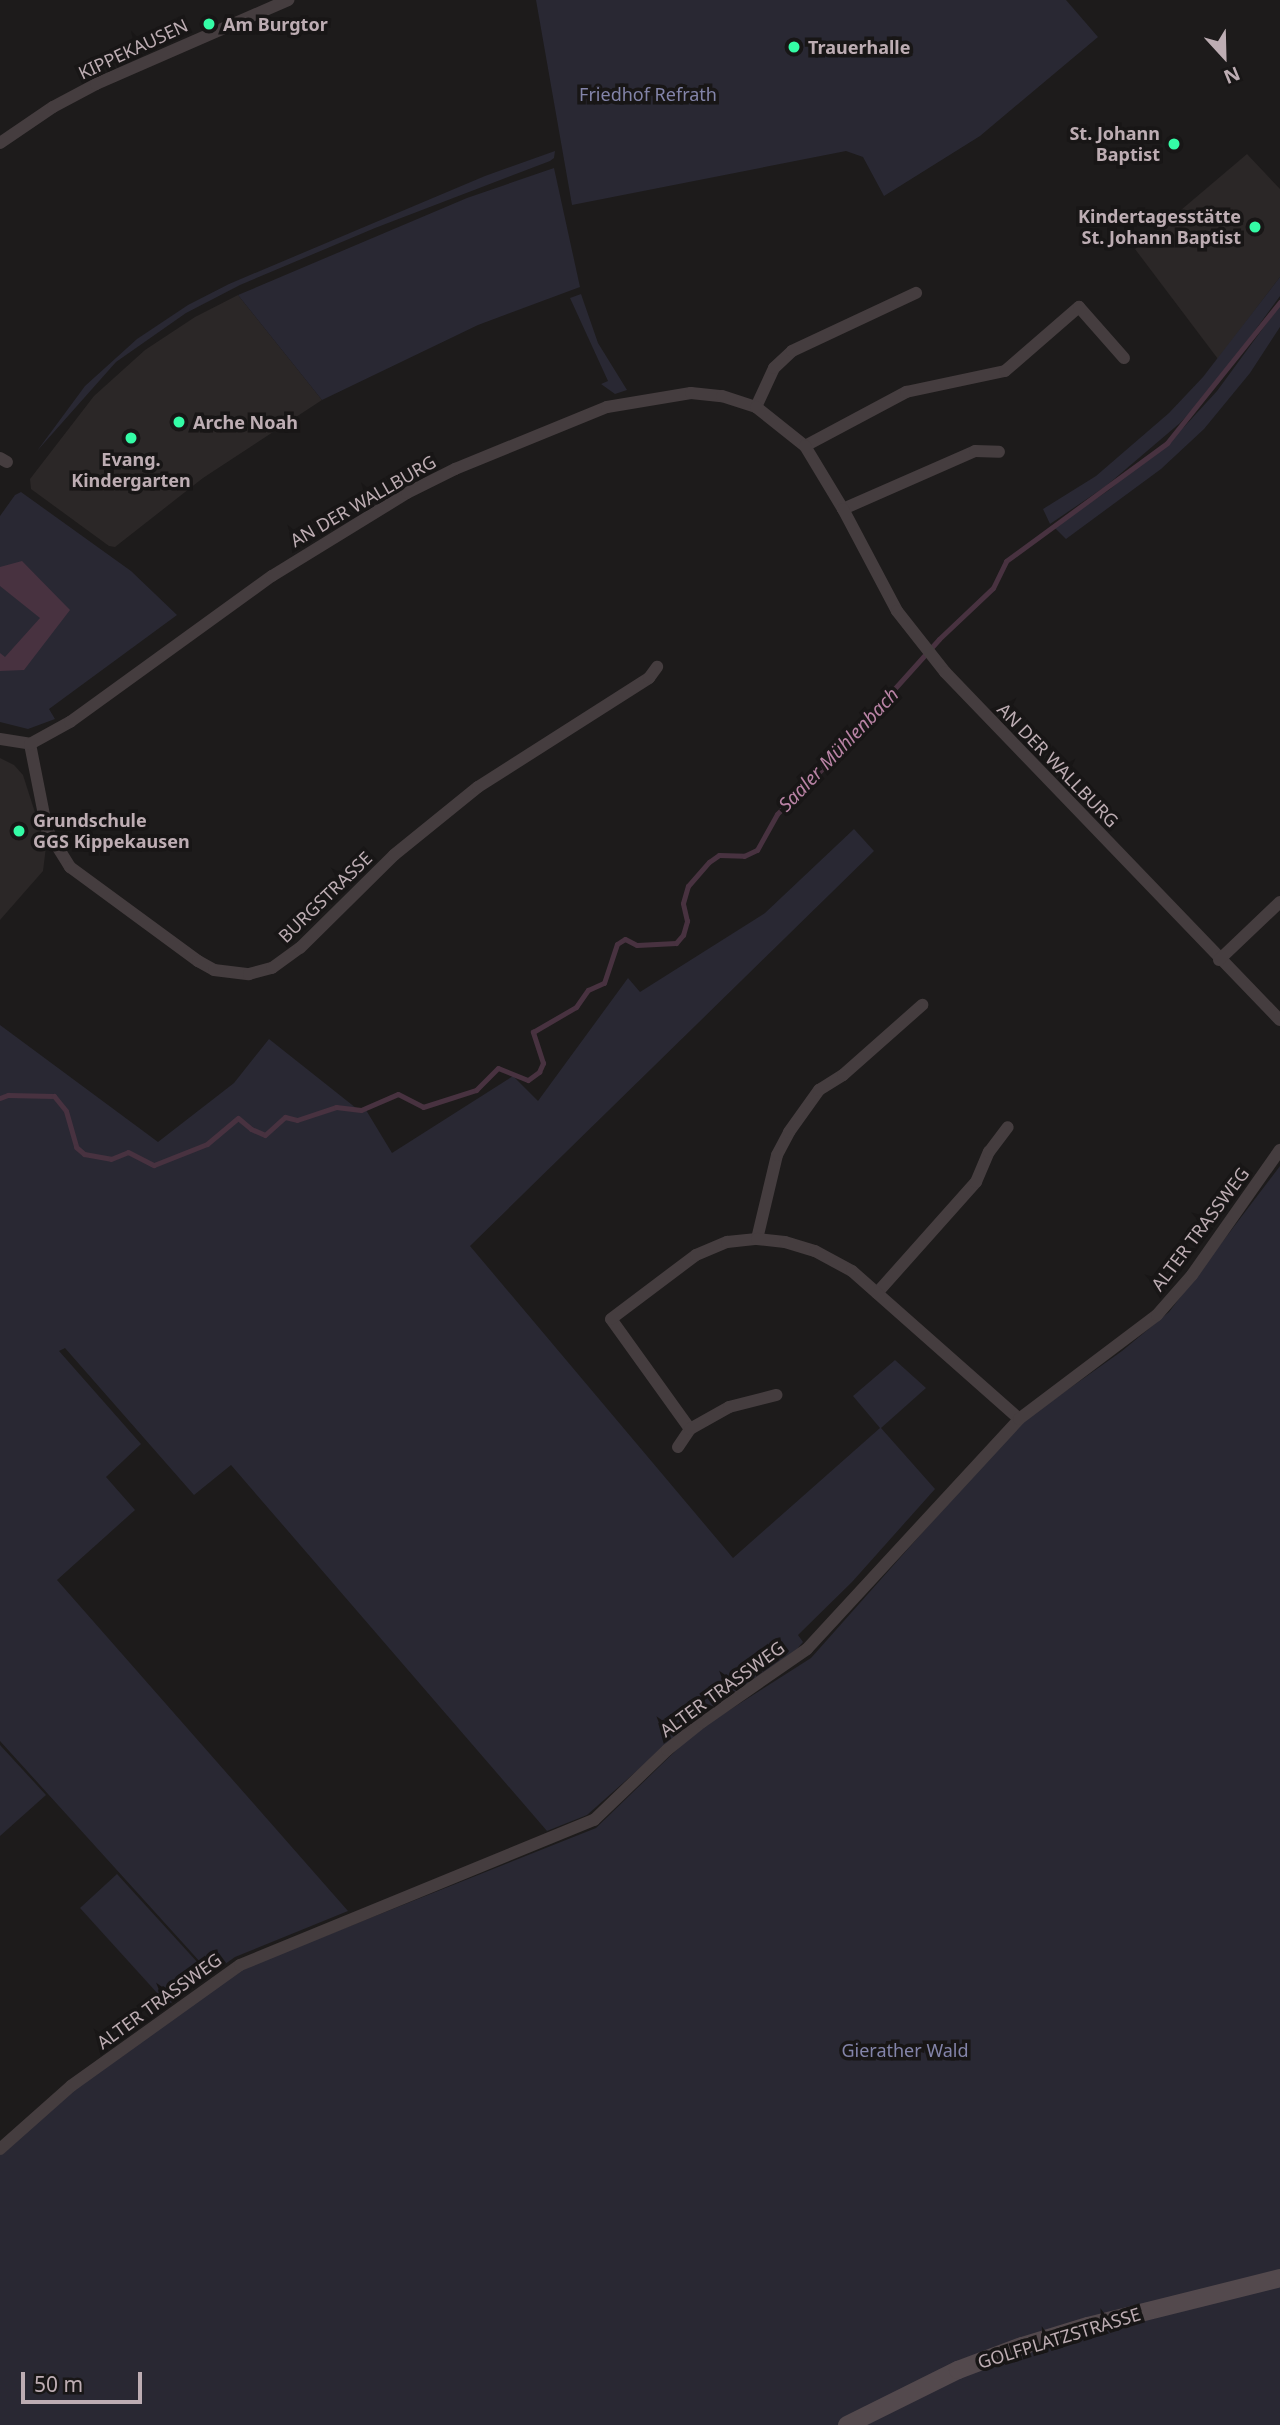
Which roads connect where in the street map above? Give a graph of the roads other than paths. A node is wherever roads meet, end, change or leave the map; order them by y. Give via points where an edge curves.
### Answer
1 (288, 0) edge
2 (0, 143) edge
3 (916, 293) dead end
4 (1124, 358) dead end
5 (756, 407) junction
6 (805, 446) junction
7 (999, 452) dead end
8 (843, 509) junction
9 (657, 667) dead end
10 (0, 739) edge
11 (30, 744) junction
12 (1280, 902) edge
13 (1219, 960) junction
14 (922, 1005) dead end
15 (1280, 1020) edge
16 (1008, 1127) dead end
17 (1280, 1150) edge
18 (757, 1239) junction
19 (877, 1293) junction
20 (776, 1395) dead end
21 (1019, 1419) junction
22 (690, 1429) junction
23 (678, 1447) dead end
24 (0, 2149) edge
25 (1280, 2278) edge
26 (847, 2425) edge

1 - 2 street, KIPPEKAUSEN via 96,84
3 - 5 street via 792,351 774,368
4 - 6 street via 1079,307 1005,371 906,392
5 - 6 street, AN DER WALLBURG
5 - 11 street, AN DER WALLBURG via 722,396 691,393 640,401 607,408 455,469 316,547 70,722
6 - 8 street, AN DER WALLBURG
7 - 8 street via 975,451
8 - 13 street, AN DER WALLBURG via 897,611 941,667
9 - 11 street, BURGSTRASSE via 649,678 478,787 394,855 300,948 272,968 249,975 214,970 198,961 64,860 47,830
10 - 11 street
12 - 13 street
13 - 15 street, AN DER WALLBURG
14 - 18 street via 843,1075 819,1090 789,1132 777,1155
16 - 19 street via 989,1152 976,1182
17 - 21 street, ALTER TRASSWEG via 1192,1275 1157,1315
18 - 19 street via 815,1251 852,1271
18 - 22 street via 727,1242 696,1255 611,1319
19 - 21 street
20 - 22 street via 729,1407
21 - 24 street, ALTER TRASSWEG via 807,1649 702,1722 594,1820 240,1965 71,2086
22 - 23 street
25 - 26 street, GOLFPLATZSTRASSE via 1023,2346 957,2370

